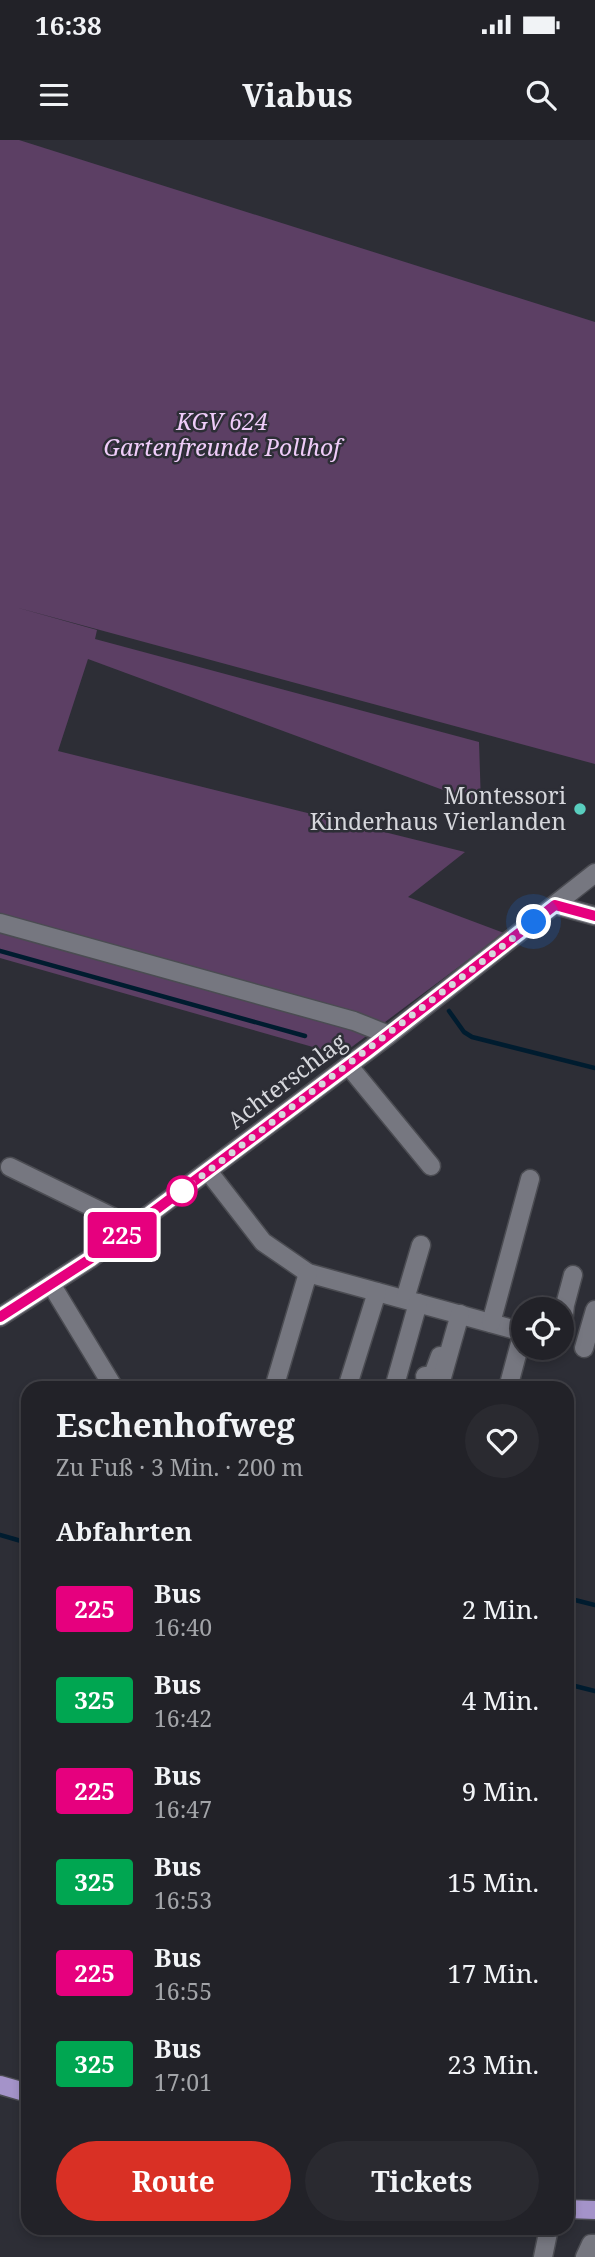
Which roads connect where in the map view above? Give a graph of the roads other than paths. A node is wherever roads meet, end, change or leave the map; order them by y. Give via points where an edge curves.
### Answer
1 (595, 873) edge
2 (555, 905) junction
3 (595, 916) edge
4 (0, 923) edge
5 (388, 1035) junction
6 (348, 1065) junction
7 (431, 1166) dead end
8 (10, 1167) dead end
9 (208, 1171) junction
10 (530, 1179) dead end
11 (133, 1227) junction
12 (421, 1245) dead end
13 (308, 1273) junction
14 (573, 1275) dead end
15 (51, 1284) junction
16 (377, 1292) junction
17 (567, 1297) edge
18 (412, 1301) junction
19 (595, 1310) edge
20 (455, 1313) junction
21 (0, 1317) edge
22 (492, 1323) junction
23 (511, 1329) edge
24 (590, 1350) edge
25 (516, 1360) edge
26 (425, 1376) dead end
27 (110, 1381) edge
28 (276, 1381) edge
29 (349, 1381) edge
30 (395, 1381) edge
31 (440, 1381) edge
32 (510, 1381) edge
33 (0, 2085) edge
34 (21, 2091) edge
35 (574, 2209) edge
36 (595, 2210) edge
37 (548, 2235) edge
38 (595, 2244) edge
39 (543, 2257) edge
40 (585, 2257) edge

1 - 2 street, Achterschlag
2 - 3 street
2 - 5 street, Achterschlag
4 - 5 street via 354,1021
5 - 6 street, Achterschlag
6 - 7 street
6 - 9 street, Achterschlag
8 - 11 street
9 - 11 street, Achterschlag
9 - 13 street via 263,1242
10 - 22 street
11 - 15 street, Achterschlag
12 - 18 street
13 - 16 street
13 - 28 street
14 - 17 street
15 - 21 street, Achterschlag
15 - 27 street
16 - 18 street
16 - 29 street
18 - 20 street
18 - 30 street
19 - 24 street
20 - 22 street
20 - 26 street via 433,1375
20 - 31 street
22 - 23 street
25 - 32 street
33 - 34 main road
35 - 36 main road
37 - 39 street
38 - 40 street

